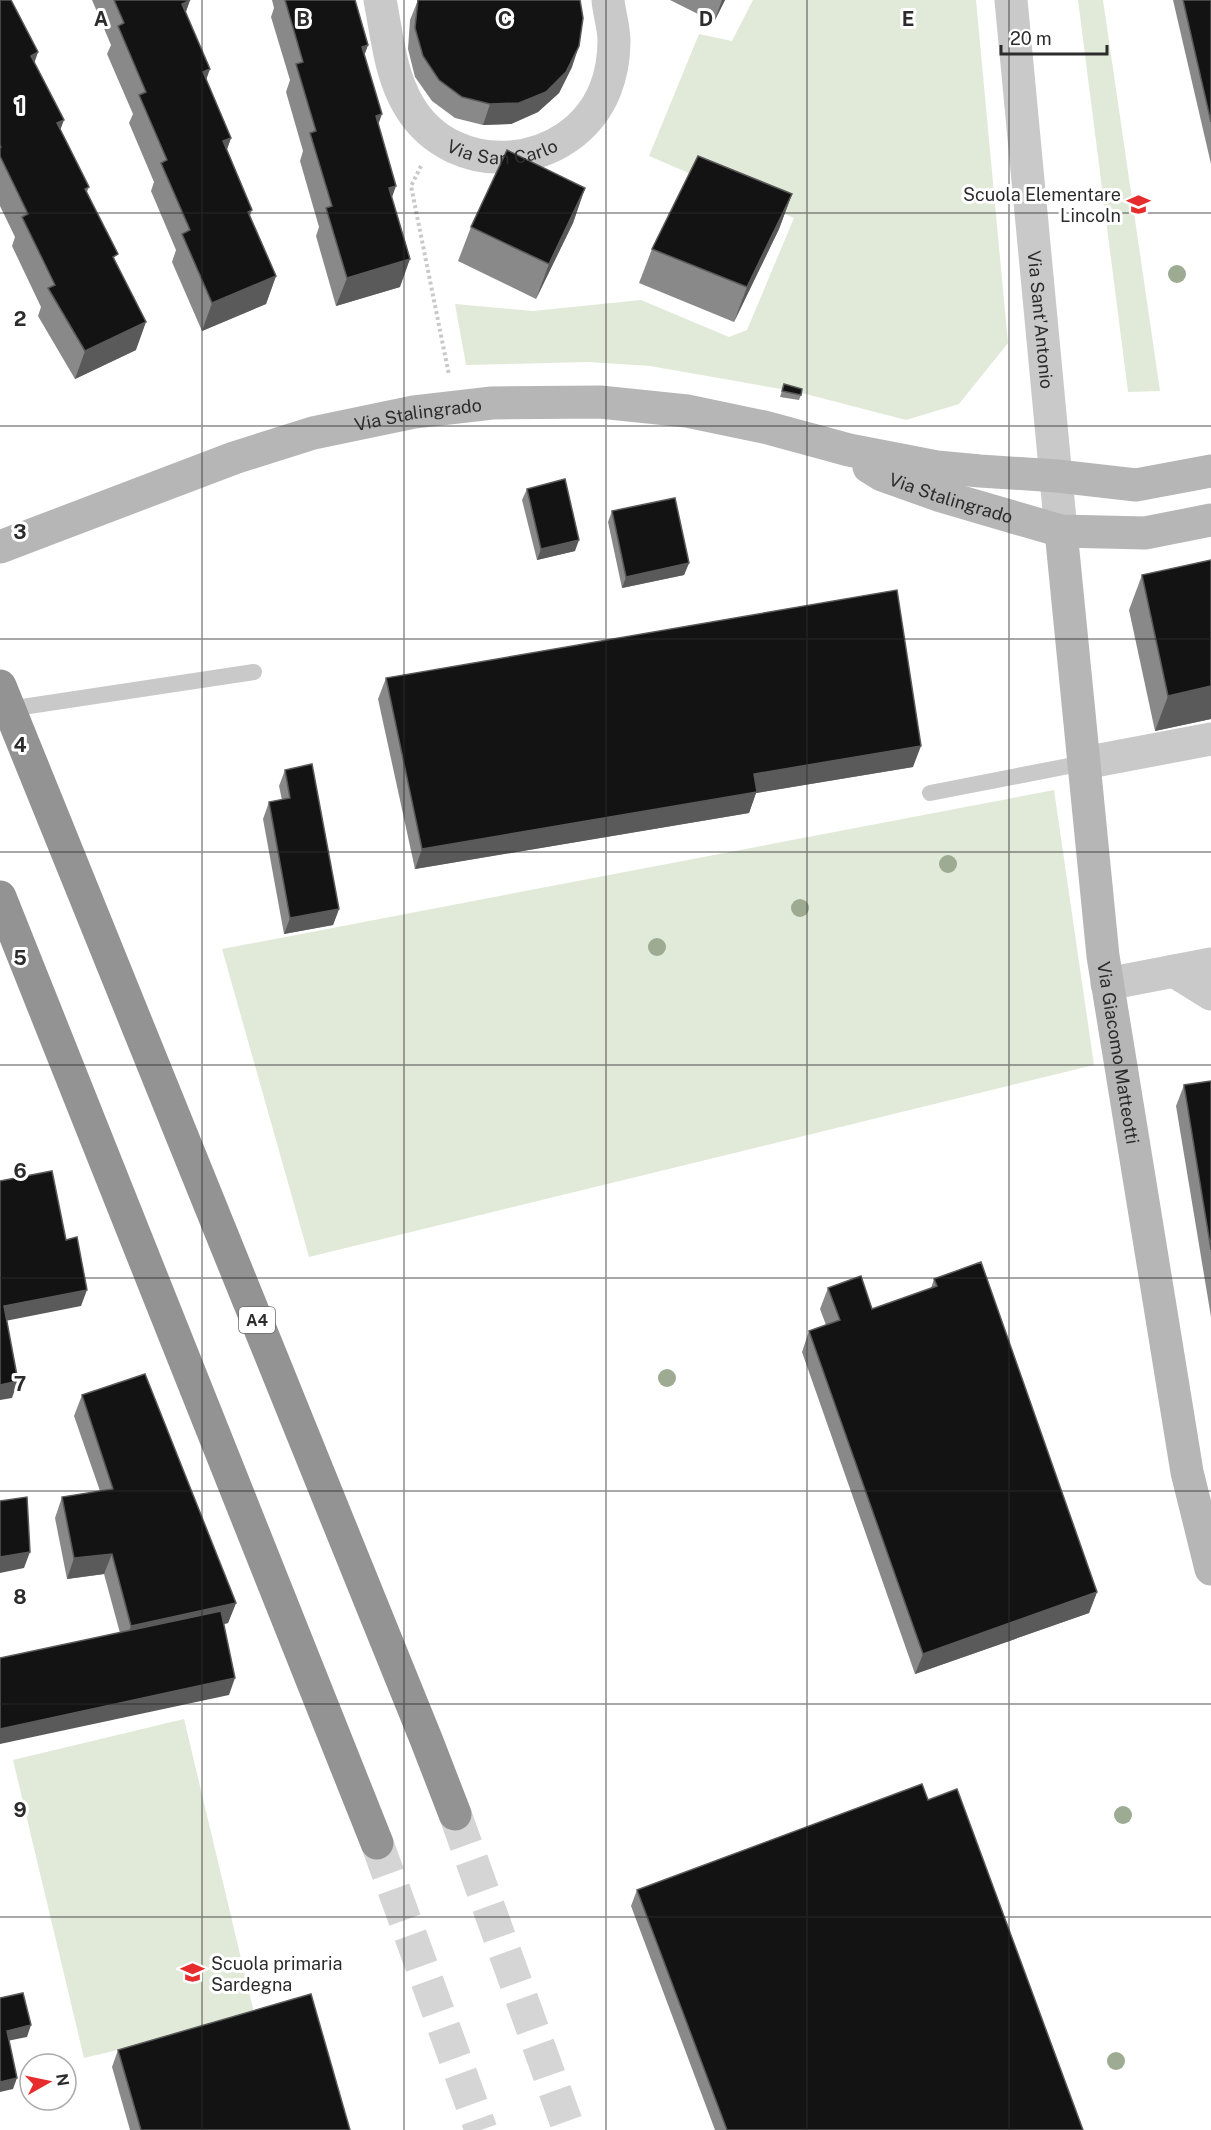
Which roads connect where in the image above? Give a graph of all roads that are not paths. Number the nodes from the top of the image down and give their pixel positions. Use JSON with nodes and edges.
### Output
{"nodes":[{"id":1,"x":380,"y":0,"type":"edge"},
{"id":2,"x":608,"y":0,"type":"edge"},
{"id":3,"x":1011,"y":0,"type":"edge"},
{"id":4,"x":849,"y":450,"type":"junction"},
{"id":5,"x":1211,"y":471,"type":"edge"},
{"id":6,"x":1057,"y":476,"type":"junction"},
{"id":7,"x":1211,"y":520,"type":"edge"},
{"id":8,"x":1061,"y":531,"type":"junction"},
{"id":9,"x":0,"y":547,"type":"edge"},
{"id":10,"x":254,"y":672,"type":"dead end"},
{"id":11,"x":5,"y":697,"type":"edge"},
{"id":12,"x":1211,"y":739,"type":"edge"},
{"id":13,"x":1084,"y":763,"type":"junction"},
{"id":14,"x":930,"y":793,"type":"dead end"},
{"id":15,"x":0,"y":897,"type":"edge"},
{"id":16,"x":1211,"y":964,"type":"edge"},
{"id":17,"x":1174,"y":971,"type":"junction"},
{"id":18,"x":1107,"y":984,"type":"junction"},
{"id":19,"x":1211,"y":994,"type":"edge"},
{"id":20,"x":1211,"y":1569,"type":"edge"},
{"id":21,"x":455,"y":1814,"type":"tunnel mouth"},
{"id":22,"x":376,"y":1843,"type":"tunnel mouth"}],
"edges":[{"from":1,"to":2,"type":"street","name":"Via San Carlo"},
{"from":3,"to":6,"type":"street","name":"Via Sant'Antonio"},
{"from":4,"to":6,"type":"main road","name":"Via Stalingrado"},
{"from":4,"to":8,"type":"main road","name":"Via Stalingrado"},
{"from":4,"to":9,"type":"main road","name":"Via Stalingrado"},
{"from":5,"to":6,"type":"main road","name":"Via Stalingrado"},
{"from":6,"to":8,"type":"street","name":"Via Sant'Antonio"},
{"from":7,"to":8,"type":"main road","name":"Via Stalingrado"},
{"from":8,"to":13,"type":"main road","name":"Via Giacomo Matteotti"},
{"from":10,"to":11,"type":"lane"},
{"from":11,"to":21,"type":"highway","number":"A4"},
{"from":12,"to":13,"type":"street"},
{"from":13,"to":14,"type":"lane"},
{"from":13,"to":18,"type":"main road","name":"Via Giacomo Matteotti"},
{"from":15,"to":22,"type":"highway"},
{"from":16,"to":17,"type":"street"},
{"from":17,"to":18,"type":"street"},
{"from":17,"to":19,"type":"street"},
{"from":18,"to":20,"type":"main road","name":"Via Giacomo Matteotti"}]}
